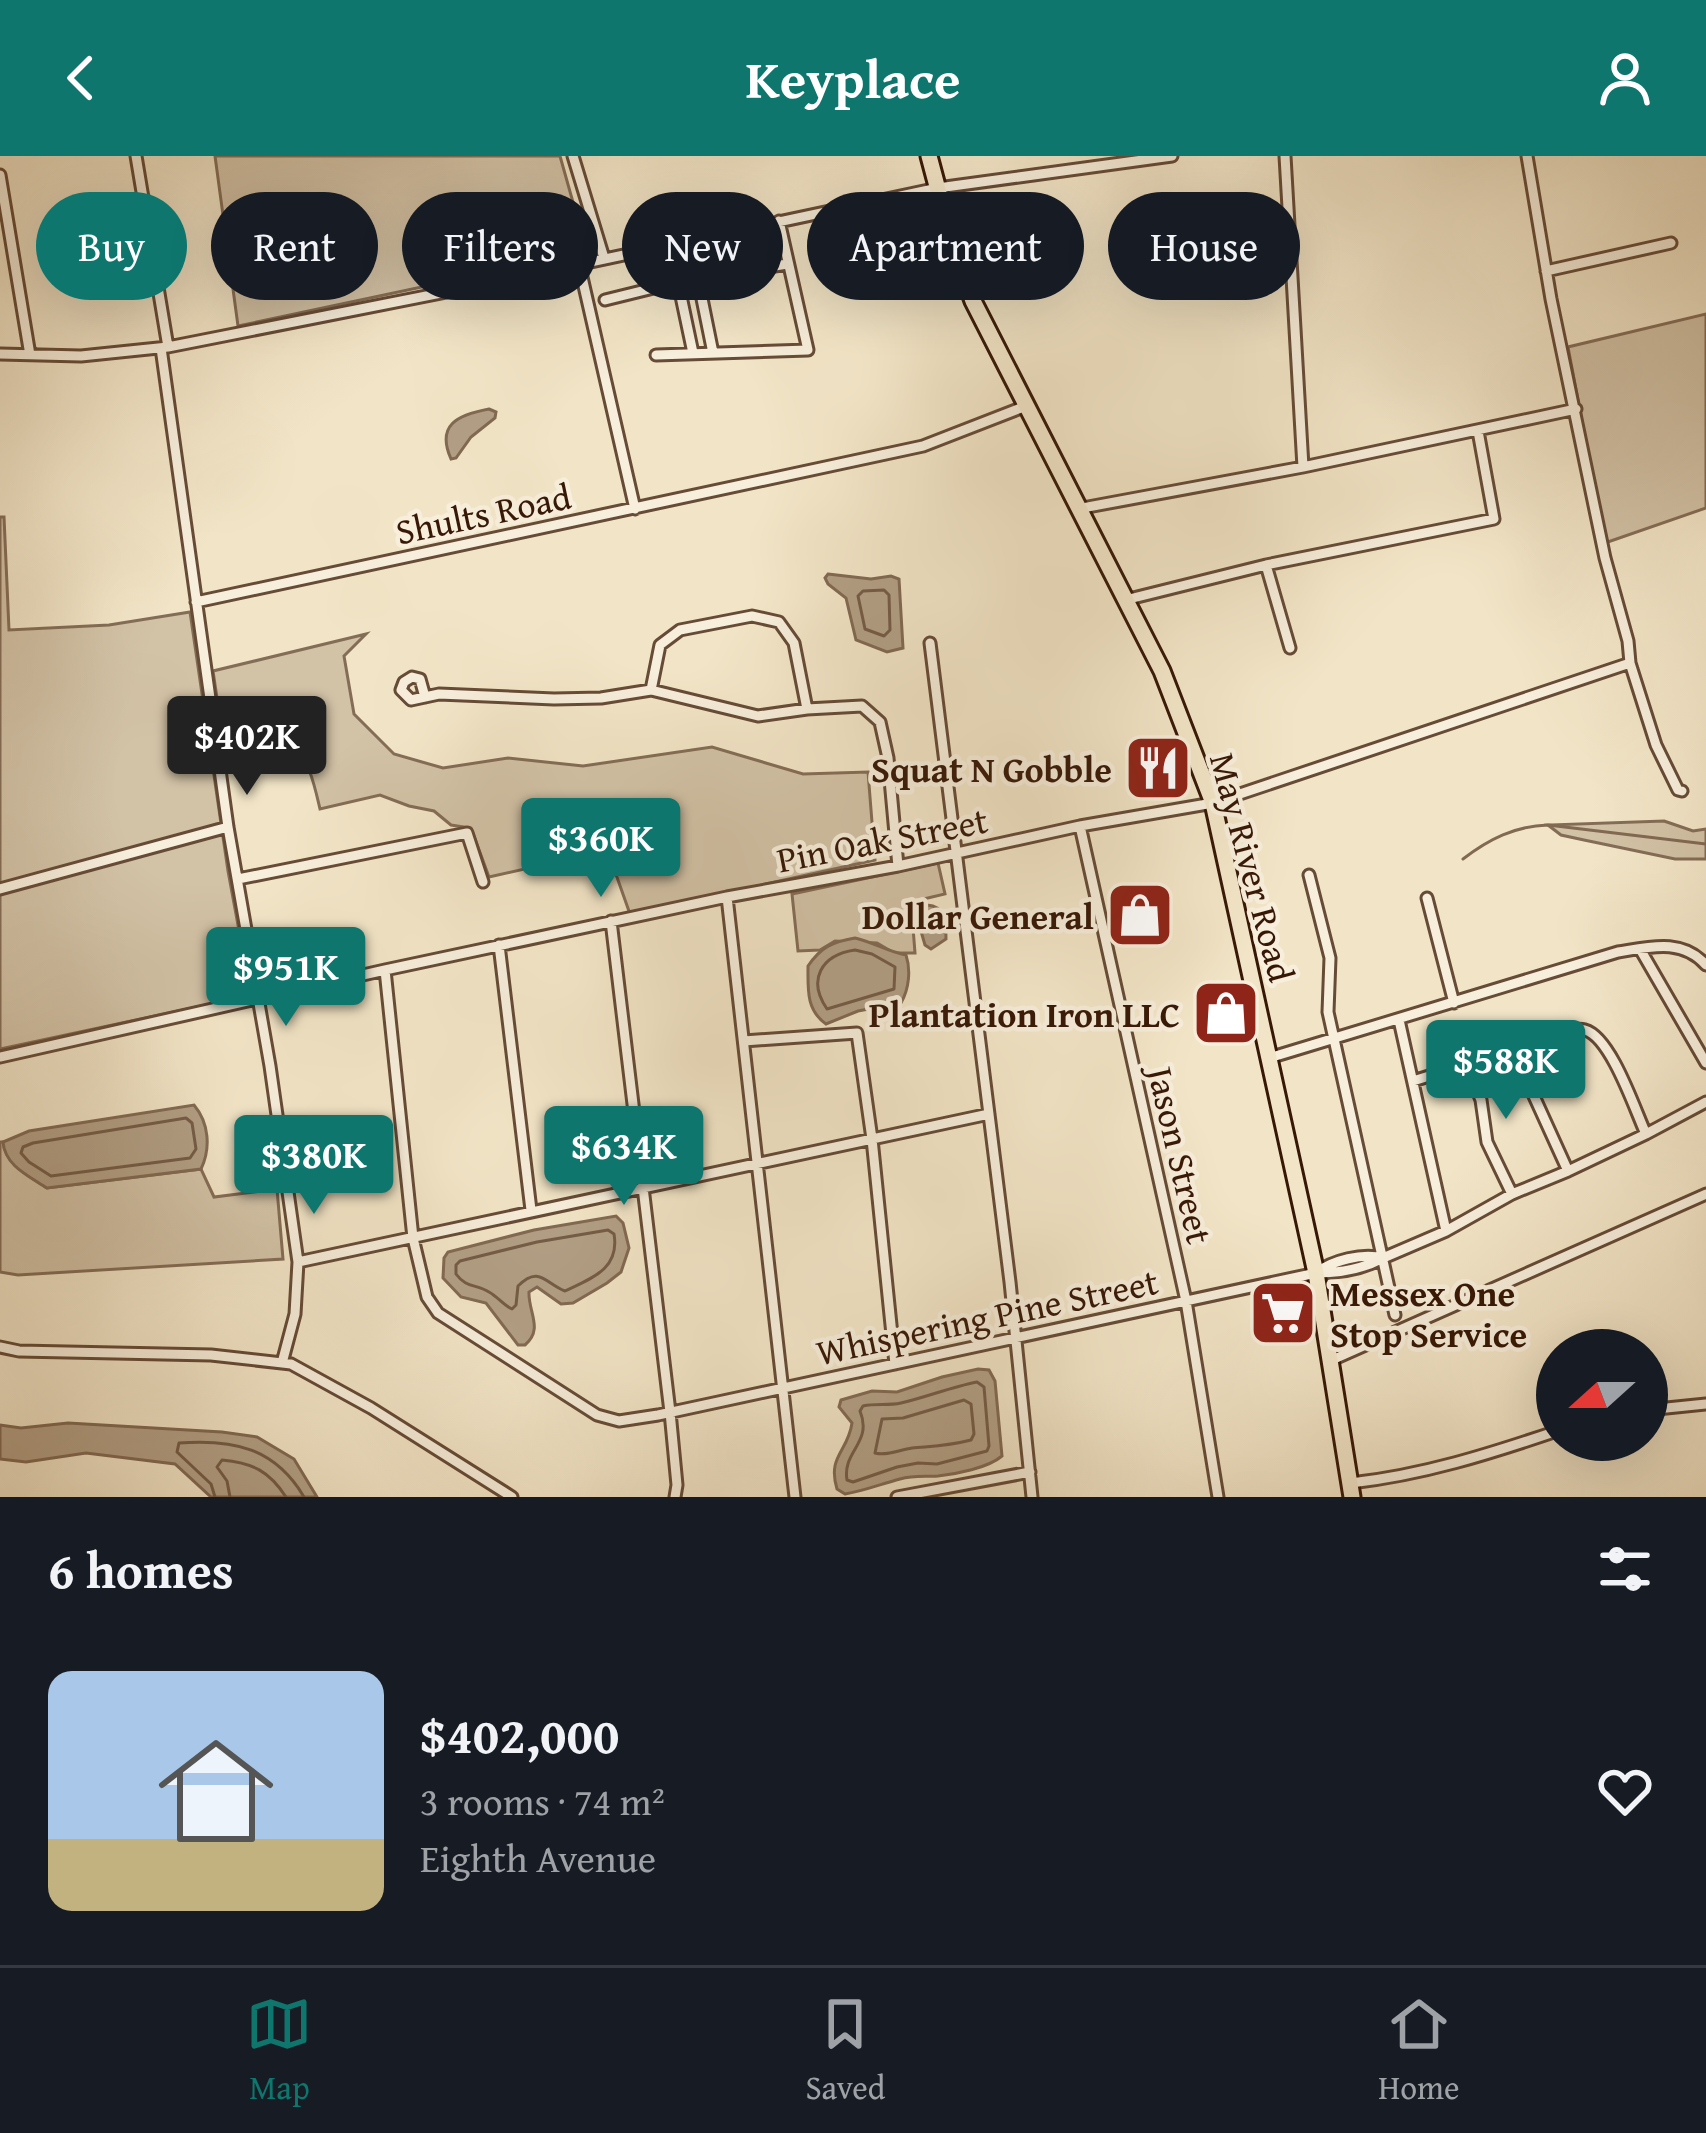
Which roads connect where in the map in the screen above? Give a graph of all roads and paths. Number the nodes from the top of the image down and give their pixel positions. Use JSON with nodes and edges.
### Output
{"nodes":[{"id":1,"x":136,"y":156,"type":"edge"},
{"id":2,"x":573,"y":156,"type":"edge"},
{"id":3,"x":928,"y":156,"type":"edge"},
{"id":4,"x":1172,"y":156,"type":"edge"},
{"id":5,"x":1285,"y":156,"type":"edge"},
{"id":6,"x":1527,"y":156,"type":"edge"},
{"id":7,"x":0,"y":175,"type":"edge"},
{"id":8,"x":938,"y":188,"type":"junction"},
{"id":9,"x":783,"y":220,"type":"edge"},
{"id":10,"x":783,"y":242,"type":"edge"},
{"id":11,"x":1671,"y":243,"type":"dead end"},
{"id":12,"x":622,"y":254,"type":"edge"},
{"id":13,"x":604,"y":258,"type":"junction"},
{"id":14,"x":598,"y":259,"type":"edge"},
{"id":15,"x":787,"y":263,"type":"junction"},
{"id":16,"x":783,"y":264,"type":"edge"},
{"id":17,"x":1546,"y":271,"type":"junction"},
{"id":18,"x":622,"y":296,"type":"edge"},
{"id":19,"x":402,"y":300,"type":"edge"},
{"id":20,"x":587,"y":300,"type":"edge"},
{"id":21,"x":605,"y":300,"type":"dead end"},
{"id":22,"x":689,"y":300,"type":"edge"},
{"id":23,"x":695,"y":300,"type":"edge"},
{"id":24,"x":165,"y":348,"type":"junction"},
{"id":25,"x":713,"y":352,"type":"junction"},
{"id":26,"x":693,"y":353,"type":"junction"},
{"id":27,"x":0,"y":354,"type":"edge"},
{"id":28,"x":30,"y":355,"type":"junction"},
{"id":29,"x":656,"y":355,"type":"dead end"},
{"id":30,"x":1027,"y":406,"type":"junction"},
{"id":31,"x":1576,"y":409,"type":"junction"},
{"id":32,"x":1478,"y":431,"type":"junction"},
{"id":33,"x":1303,"y":466,"type":"junction"},
{"id":34,"x":635,"y":509,"type":"junction"},
{"id":35,"x":1077,"y":509,"type":"junction"},
{"id":36,"x":1266,"y":565,"type":"junction"},
{"id":37,"x":1124,"y":601,"type":"junction"},
{"id":38,"x":196,"y":602,"type":"junction"},
{"id":39,"x":930,"y":643,"type":"dead end"},
{"id":40,"x":1290,"y":647,"type":"dead end"},
{"id":41,"x":1630,"y":663,"type":"junction"},
{"id":42,"x":651,"y":690,"type":"junction"},
{"id":43,"x":425,"y":697,"type":"dead end"},
{"id":44,"x":807,"y":709,"type":"junction"},
{"id":45,"x":1682,"y":791,"type":"dead end"},
{"id":46,"x":1213,"y":803,"type":"junction"},
{"id":47,"x":1081,"y":826,"type":"junction"},
{"id":48,"x":228,"y":827,"type":"junction"},
{"id":49,"x":956,"y":852,"type":"junction"},
{"id":50,"x":898,"y":866,"type":"junction"},
{"id":51,"x":1309,"y":875,"type":"dead end"},
{"id":52,"x":238,"y":879,"type":"junction"},
{"id":53,"x":483,"y":882,"type":"dead end"},
{"id":54,"x":1,"y":889,"type":"edge"},
{"id":55,"x":727,"y":897,"type":"junction"},
{"id":56,"x":1427,"y":898,"type":"dead end"},
{"id":57,"x":611,"y":921,"type":"junction"},
{"id":58,"x":500,"y":945,"type":"junction"},
{"id":59,"x":1640,"y":949,"type":"junction"},
{"id":60,"x":1706,"y":965,"type":"edge"},
{"id":61,"x":385,"y":970,"type":"junction"},
{"id":62,"x":258,"y":1000,"type":"junction"},
{"id":63,"x":1454,"y":1003,"type":"junction"},
{"id":64,"x":1400,"y":1020,"type":"junction"},
{"id":65,"x":1334,"y":1039,"type":"junction"},
{"id":66,"x":744,"y":1042,"type":"junction"},
{"id":67,"x":1513,"y":1049,"type":"junction"},
{"id":68,"x":0,"y":1057,"type":"edge"},
{"id":69,"x":1269,"y":1058,"type":"junction"},
{"id":70,"x":1706,"y":1063,"type":"edge"},
{"id":71,"x":1468,"y":1066,"type":"junction"},
{"id":72,"x":1413,"y":1081,"type":"junction"},
{"id":73,"x":1706,"y":1102,"type":"edge"},
{"id":74,"x":989,"y":1114,"type":"junction"},
{"id":75,"x":1646,"y":1134,"type":"junction"},
{"id":76,"x":872,"y":1138,"type":"junction"},
{"id":77,"x":759,"y":1162,"type":"junction"},
{"id":78,"x":1568,"y":1172,"type":"junction"},
{"id":79,"x":644,"y":1186,"type":"junction"},
{"id":80,"x":1706,"y":1193,"type":"edge"},
{"id":81,"x":1512,"y":1194,"type":"junction"},
{"id":82,"x":532,"y":1210,"type":"junction"},
{"id":83,"x":1446,"y":1231,"type":"junction"},
{"id":84,"x":413,"y":1238,"type":"junction"},
{"id":85,"x":1383,"y":1258,"type":"junction"},
{"id":86,"x":298,"y":1262,"type":"junction"},
{"id":87,"x":1316,"y":1273,"type":"junction"},
{"id":88,"x":1186,"y":1301,"type":"junction"},
{"id":89,"x":1395,"y":1315,"type":"dead end"},
{"id":90,"x":1016,"y":1339,"type":"junction"},
{"id":91,"x":0,"y":1347,"type":"edge"},
{"id":92,"x":1332,"y":1360,"type":"junction"},
{"id":93,"x":282,"y":1363,"type":"junction"},
{"id":94,"x":895,"y":1364,"type":"junction"},
{"id":95,"x":784,"y":1388,"type":"junction"},
{"id":96,"x":1706,"y":1404,"type":"edge"},
{"id":97,"x":1668,"y":1409,"type":"edge"},
{"id":98,"x":670,"y":1412,"type":"junction"},
{"id":99,"x":1536,"y":1438,"type":"edge"},
{"id":100,"x":1030,"y":1472,"type":"junction"},
{"id":101,"x":1352,"y":1490,"type":"edge"},
{"id":102,"x":912,"y":1496,"type":"edge"},
{"id":103,"x":512,"y":1497,"type":"edge"},
{"id":104,"x":675,"y":1497,"type":"edge"},
{"id":105,"x":795,"y":1497,"type":"edge"},
{"id":106,"x":897,"y":1497,"type":"edge"},
{"id":107,"x":1033,"y":1497,"type":"edge"},
{"id":108,"x":1218,"y":1497,"type":"edge"}],
"edges":[{"from":1,"to":24,"type":"street"},
{"from":2,"to":13,"type":"street"},
{"from":3,"to":8,"type":"main road","name":"May River Road"},
{"from":4,"to":8,"type":"street"},
{"from":5,"to":33,"type":"street"},
{"from":6,"to":17,"type":"street"},
{"from":7,"to":28,"type":"street"},
{"from":8,"to":9,"type":"street"},
{"from":8,"to":30,"type":"main road","name":"May River Road"},
{"from":10,"to":15,"type":"street"},
{"from":11,"to":17,"type":"street"},
{"from":12,"to":13,"type":"street"},
{"from":13,"to":14,"type":"street"},
{"from":15,"to":16,"type":"street"},
{"from":15,"to":25,"type":"street"},
{"from":17,"to":31,"type":"street"},
{"from":18,"to":21,"type":"street"},
{"from":19,"to":24,"type":"street"},
{"from":20,"to":34,"type":"street"},
{"from":22,"to":26,"type":"street"},
{"from":23,"to":25,"type":"street"},
{"from":24,"to":28,"type":"street"},
{"from":24,"to":38,"type":"street"},
{"from":25,"to":26,"type":"street"},
{"from":26,"to":29,"type":"street"},
{"from":27,"to":28,"type":"street"},
{"from":30,"to":34,"type":"street","name":"Shults Road"},
{"from":30,"to":35,"type":"main road","name":"May River Road"},
{"from":31,"to":32,"type":"street"},
{"from":31,"to":41,"type":"street"},
{"from":32,"to":33,"type":"street"},
{"from":32,"to":36,"type":"street"},
{"from":33,"to":35,"type":"street"},
{"from":34,"to":38,"type":"street","name":"Shults Road"},
{"from":35,"to":37,"type":"main road","name":"May River Road"},
{"from":36,"to":37,"type":"street"},
{"from":36,"to":40,"type":"street"},
{"from":37,"to":46,"type":"main road","name":"May River Road"},
{"from":38,"to":48,"type":"street"},
{"from":39,"to":49,"type":"street"},
{"from":41,"to":45,"type":"street"},
{"from":41,"to":46,"type":"street","name":"Pin Oak Street"},
{"from":42,"to":43,"type":"street"},
{"from":42,"to":44,"type":"street"},
{"from":42,"to":44,"type":"street"},
{"from":44,"to":50,"type":"street"},
{"from":46,"to":47,"type":"street","name":"Pin Oak Street"},
{"from":46,"to":69,"type":"main road","name":"May River Road"},
{"from":47,"to":49,"type":"street","name":"Pin Oak Street"},
{"from":47,"to":88,"type":"street","name":"Jason Street"},
{"from":48,"to":52,"type":"street"},
{"from":48,"to":54,"type":"street"},
{"from":49,"to":50,"type":"street","name":"Pin Oak Street"},
{"from":49,"to":74,"type":"street"},
{"from":50,"to":55,"type":"street","name":"Pin Oak Street"},
{"from":51,"to":65,"type":"street"},
{"from":52,"to":53,"type":"street"},
{"from":52,"to":62,"type":"street"},
{"from":55,"to":57,"type":"street","name":"Pin Oak Street"},
{"from":55,"to":66,"type":"street"},
{"from":56,"to":63,"type":"street"},
{"from":57,"to":58,"type":"street","name":"Pin Oak Street"},
{"from":57,"to":79,"type":"street"},
{"from":58,"to":61,"type":"street","name":"Pin Oak Street"},
{"from":58,"to":82,"type":"street"},
{"from":59,"to":60,"type":"street"},
{"from":59,"to":63,"type":"street"},
{"from":59,"to":70,"type":"street"},
{"from":61,"to":62,"type":"street","name":"Pin Oak Street"},
{"from":61,"to":84,"type":"street","name":"Whispering Pine Street"},
{"from":62,"to":68,"type":"street","name":"Pin Oak Street"},
{"from":62,"to":86,"type":"street"},
{"from":63,"to":64,"type":"street"},
{"from":64,"to":65,"type":"street"},
{"from":64,"to":72,"type":"street"},
{"from":65,"to":69,"type":"street"},
{"from":65,"to":85,"type":"street"},
{"from":66,"to":76,"type":"street"},
{"from":66,"to":77,"type":"street"},
{"from":67,"to":71,"type":"street"},
{"from":67,"to":75,"type":"street"},
{"from":67,"to":78,"type":"street"},
{"from":69,"to":87,"type":"main road","name":"May River Road"},
{"from":71,"to":72,"type":"street"},
{"from":71,"to":81,"type":"street"},
{"from":72,"to":83,"type":"street"},
{"from":73,"to":75,"type":"street","name":"Whispering Pine Street"},
{"from":74,"to":76,"type":"street"},
{"from":74,"to":90,"type":"street"},
{"from":75,"to":78,"type":"street","name":"Whispering Pine Street"},
{"from":76,"to":77,"type":"street"},
{"from":76,"to":94,"type":"street"},
{"from":77,"to":79,"type":"street"},
{"from":77,"to":95,"type":"street"},
{"from":78,"to":81,"type":"street","name":"Whispering Pine Street"},
{"from":79,"to":82,"type":"street"},
{"from":79,"to":98,"type":"street"},
{"from":80,"to":92,"type":"street"},
{"from":81,"to":83,"type":"street","name":"Whispering Pine Street"},
{"from":82,"to":84,"type":"street"},
{"from":83,"to":85,"type":"street","name":"Whispering Pine Street"},
{"from":84,"to":86,"type":"street"},
{"from":84,"to":98,"type":"street","name":"Whispering Pine Street"},
{"from":85,"to":87,"type":"street","name":"Whispering Pine Street"},
{"from":85,"to":89,"type":"street"},
{"from":86,"to":93,"type":"street"},
{"from":87,"to":88,"type":"street","name":"Whispering Pine Street"},
{"from":87,"to":92,"type":"main road","name":"May River Road"},
{"from":88,"to":90,"type":"street","name":"Whispering Pine Street"},
{"from":88,"to":108,"type":"street","name":"Jason Street"},
{"from":90,"to":94,"type":"street","name":"Whispering Pine Street"},
{"from":90,"to":100,"type":"street"},
{"from":91,"to":93,"type":"street"},
{"from":92,"to":101,"type":"main road","name":"May River Road"},
{"from":93,"to":103,"type":"street"},
{"from":94,"to":95,"type":"street","name":"Whispering Pine Street"},
{"from":95,"to":98,"type":"street","name":"Whispering Pine Street"},
{"from":95,"to":105,"type":"street"},
{"from":96,"to":97,"type":"street"},
{"from":98,"to":104,"type":"street"},
{"from":99,"to":101,"type":"street"},
{"from":100,"to":102,"type":"street"},
{"from":100,"to":107,"type":"street"},
{"from":102,"to":106,"type":"street"}]}
